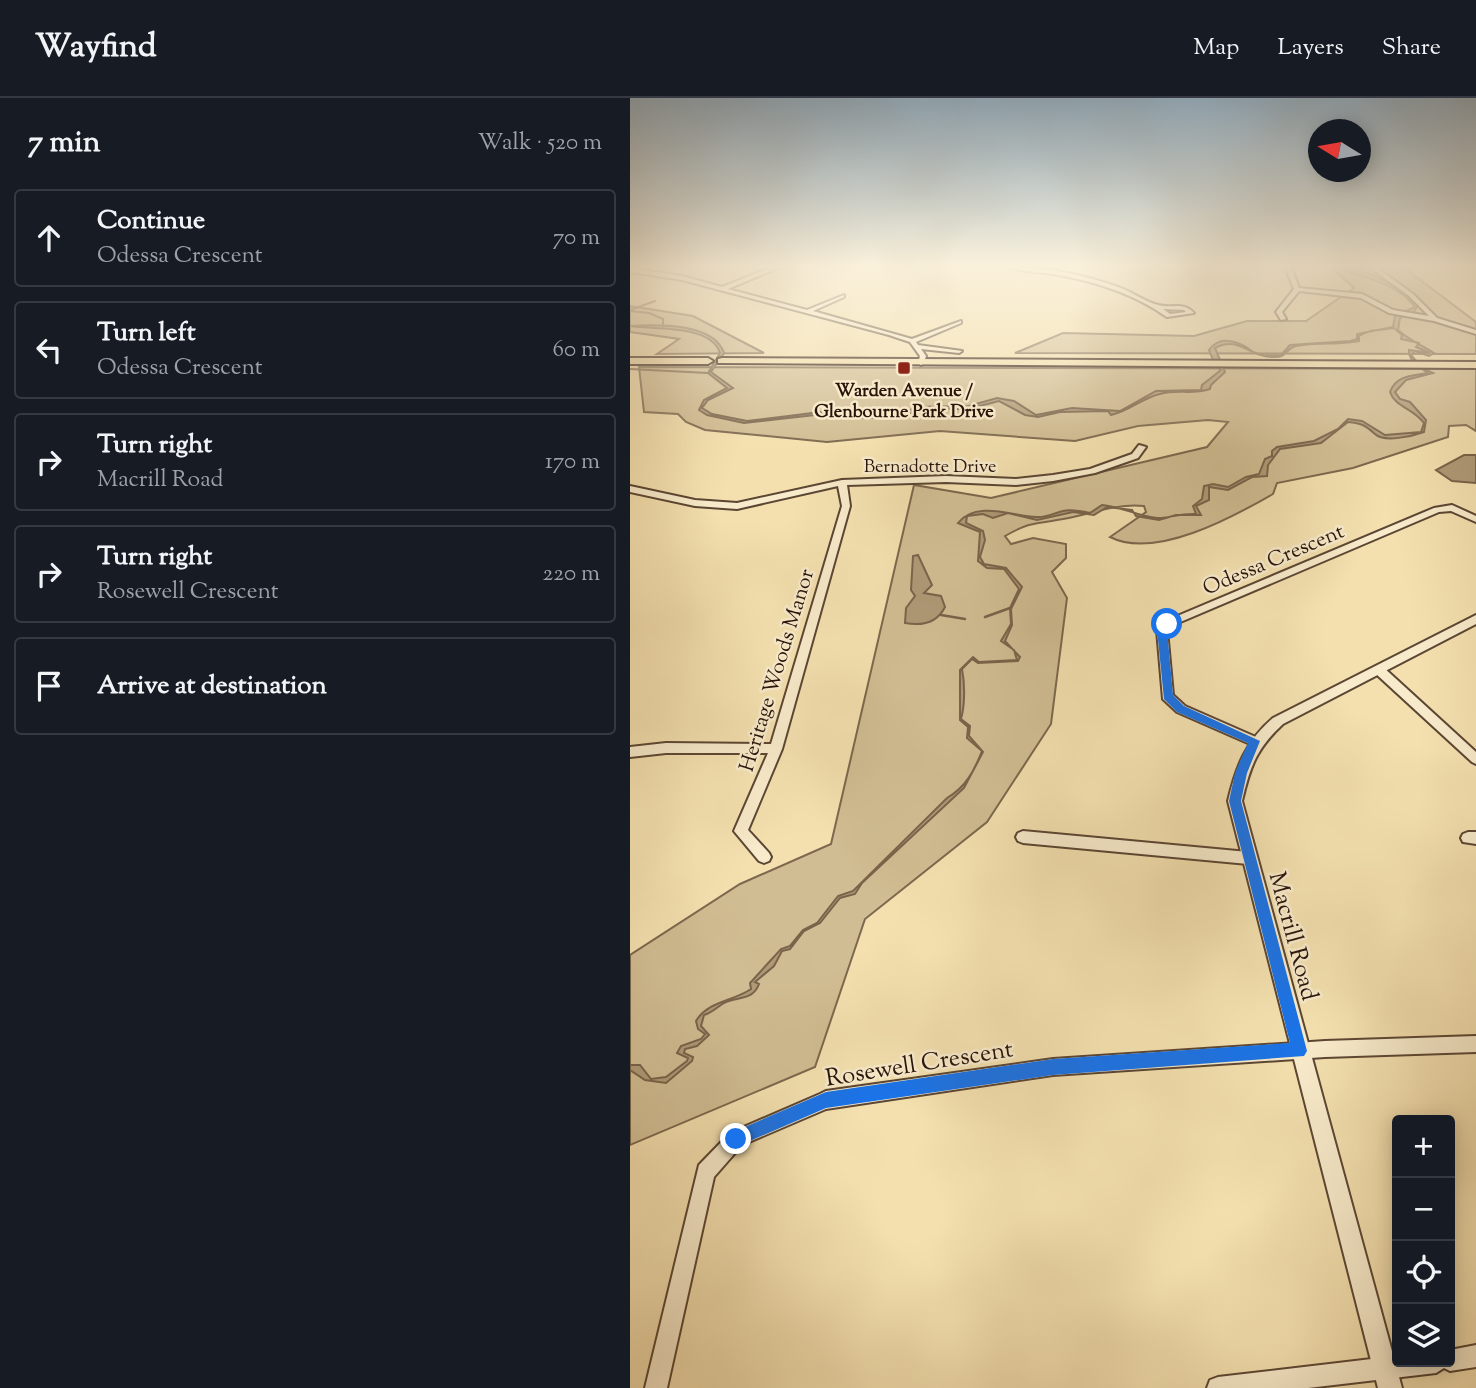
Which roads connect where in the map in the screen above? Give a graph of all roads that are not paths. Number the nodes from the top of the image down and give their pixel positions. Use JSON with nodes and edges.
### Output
{"nodes":[{"id":1,"x":858,"y":327,"type":"edge"},
{"id":2,"x":949,"y":327,"type":"edge"},
{"id":3,"x":915,"y":344,"type":"junction"},
{"id":4,"x":959,"y":351,"type":"dead end"},
{"id":5,"x":630,"y":361,"type":"edge"},
{"id":6,"x":722,"y":361,"type":"dead end"},
{"id":7,"x":708,"y":362,"type":"dead end"},
{"id":8,"x":921,"y":363,"type":"junction"},
{"id":9,"x":1476,"y":365,"type":"edge"},
{"id":10,"x":1142,"y":447,"type":"dead end"},
{"id":11,"x":842,"y":483,"type":"junction"},
{"id":12,"x":630,"y":489,"type":"edge"},
{"id":13,"x":1476,"y":519,"type":"edge"},
{"id":14,"x":1476,"y":619,"type":"edge"},
{"id":15,"x":1379,"y":670,"type":"junction"},
{"id":16,"x":1254,"y":741,"type":"junction"},
{"id":17,"x":776,"y":749,"type":"junction"},
{"id":18,"x":630,"y":752,"type":"edge"},
{"id":19,"x":1476,"y":759,"type":"edge"},
{"id":20,"x":1023,"y":838,"type":"dead end"},
{"id":21,"x":764,"y":857,"type":"dead end"},
{"id":22,"x":1248,"y":858,"type":"junction"},
{"id":23,"x":1476,"y":1044,"type":"edge"},
{"id":24,"x":1299,"y":1051,"type":"junction"},
{"id":25,"x":1476,"y":1356,"type":"edge"},
{"id":26,"x":1455,"y":1359,"type":"edge"},
{"id":27,"x":1422,"y":1367,"type":"edge"},
{"id":28,"x":1387,"y":1379,"type":"edge"},
{"id":29,"x":656,"y":1388,"type":"edge"},
{"id":30,"x":1218,"y":1388,"type":"edge"}],
"edges":[{"from":1,"to":3,"type":"street"},
{"from":2,"to":3,"type":"street"},
{"from":3,"to":4,"type":"street"},
{"from":3,"to":8,"type":"street"},
{"from":5,"to":7,"type":"main road"},
{"from":6,"to":8,"type":"main road"},
{"from":8,"to":9,"type":"main road"},
{"from":10,"to":11,"type":"street","name":"Bernadotte Drive"},
{"from":11,"to":12,"type":"street","name":"Bernadotte Drive"},
{"from":11,"to":17,"type":"street","name":"Heritage Woods Manor"},
{"from":13,"to":16,"type":"street","name":"Odessa Crescent"},
{"from":14,"to":15,"type":"street","name":"Macrill Road"},
{"from":15,"to":16,"type":"street","name":"Macrill Road"},
{"from":15,"to":19,"type":"street"},
{"from":16,"to":22,"type":"street","name":"Macrill Road"},
{"from":17,"to":18,"type":"street"},
{"from":17,"to":21,"type":"street","name":"Heritage Woods Manor"},
{"from":20,"to":22,"type":"street"},
{"from":22,"to":24,"type":"street","name":"Macrill Road"},
{"from":23,"to":24,"type":"street","name":"Rosewell Crescent"},
{"from":24,"to":28,"type":"street","name":"Macrill Road"},
{"from":24,"to":29,"type":"street","name":"Rosewell Crescent"},
{"from":25,"to":26,"type":"street"},
{"from":27,"to":28,"type":"street"},
{"from":28,"to":30,"type":"street"}]}
